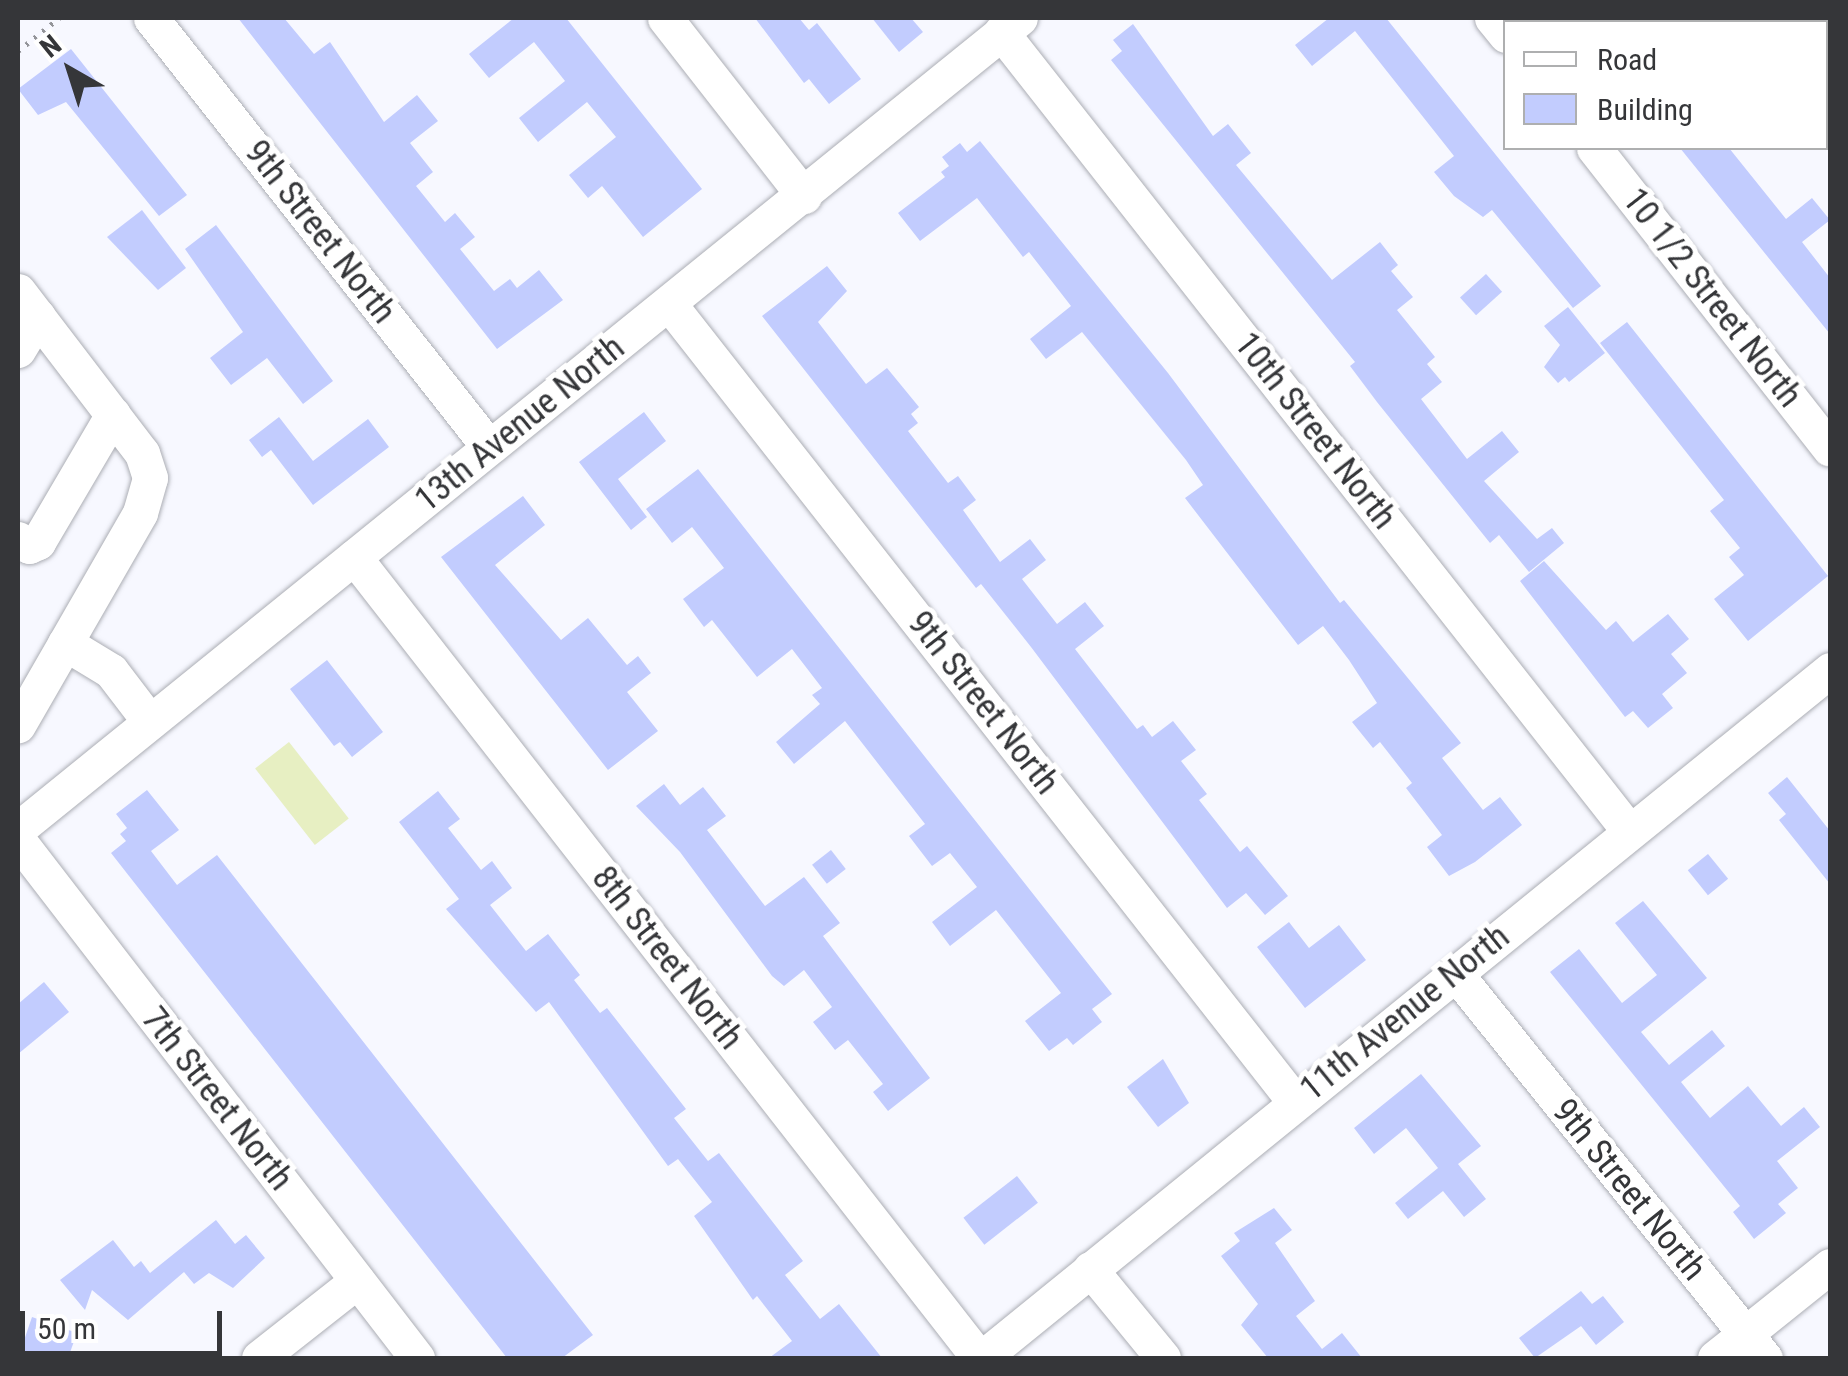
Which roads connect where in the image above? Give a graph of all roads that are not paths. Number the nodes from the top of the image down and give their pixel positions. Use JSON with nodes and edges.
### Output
{"nodes":[{"id":1,"x":151,"y":18,"type":"edge"},
{"id":2,"x":665,"y":18,"type":"edge"},
{"id":3,"x":1011,"y":25,"type":"edge"},
{"id":4,"x":1596,"y":150,"type":"edge"},
{"id":5,"x":804,"y":196,"type":"junction"},
{"id":6,"x":28,"y":304,"type":"edge"},
{"id":7,"x":670,"y":305,"type":"junction"},
{"id":8,"x":18,"y":350,"type":"edge"},
{"id":9,"x":113,"y":414,"type":"junction"},
{"id":10,"x":489,"y":447,"type":"junction"},
{"id":11,"x":1830,"y":449,"type":"edge"},
{"id":12,"x":18,"y":539,"type":"edge"},
{"id":13,"x":354,"y":557,"type":"junction"},
{"id":14,"x":65,"y":644,"type":"junction"},
{"id":15,"x":1826,"y":683,"type":"edge"},
{"id":16,"x":150,"y":722,"type":"junction"},
{"id":17,"x":18,"y":725,"type":"edge"},
{"id":18,"x":18,"y":829,"type":"edge"},
{"id":19,"x":1629,"y":830,"type":"junction"},
{"id":20,"x":18,"y":840,"type":"edge"},
{"id":21,"x":1456,"y":974,"type":"junction"},
{"id":22,"x":1295,"y":1102,"type":"junction"},
{"id":23,"x":1830,"y":1266,"type":"edge"},
{"id":24,"x":1090,"y":1270,"type":"junction"},
{"id":25,"x":357,"y":1281,"type":"junction"},
{"id":26,"x":1755,"y":1346,"type":"edge"},
{"id":27,"x":258,"y":1358,"type":"edge"},
{"id":28,"x":417,"y":1358,"type":"edge"},
{"id":29,"x":980,"y":1358,"type":"edge"},
{"id":30,"x":1162,"y":1358,"type":"edge"},
{"id":31,"x":1714,"y":1358,"type":"edge"}],
"edges":[{"from":1,"to":10,"type":"street","name":"9th Street North"},
{"from":2,"to":5,"type":"street"},
{"from":3,"to":5,"type":"street","name":"13th Avenue North"},
{"from":3,"to":19,"type":"street","name":"10th Street North"},
{"from":4,"to":11,"type":"street","name":"10 1/2 Street North"},
{"from":5,"to":7,"type":"street","name":"13th Avenue North"},
{"from":6,"to":8,"type":"street"},
{"from":6,"to":9,"type":"street"},
{"from":7,"to":10,"type":"street","name":"13th Avenue North"},
{"from":7,"to":22,"type":"street","name":"9th Street North"},
{"from":9,"to":12,"type":"street"},
{"from":9,"to":14,"type":"street"},
{"from":10,"to":13,"type":"street","name":"13th Avenue North"},
{"from":13,"to":16,"type":"street","name":"13th Avenue North"},
{"from":13,"to":29,"type":"street","name":"8th Street North"},
{"from":14,"to":16,"type":"street"},
{"from":14,"to":17,"type":"street"},
{"from":15,"to":19,"type":"street","name":"11th Avenue North"},
{"from":16,"to":18,"type":"street","name":"13th Avenue North"},
{"from":19,"to":21,"type":"street","name":"11th Avenue North"},
{"from":20,"to":25,"type":"street","name":"7th Street North"},
{"from":21,"to":22,"type":"street","name":"11th Avenue North"},
{"from":21,"to":26,"type":"street","name":"9th Street North"},
{"from":22,"to":24,"type":"street","name":"11th Avenue North"},
{"from":23,"to":26,"type":"street"},
{"from":24,"to":29,"type":"street","name":"11th Avenue North"},
{"from":24,"to":30,"type":"street"},
{"from":25,"to":27,"type":"street"},
{"from":25,"to":28,"type":"street","name":"7th Street North"},
{"from":26,"to":31,"type":"street"}]}
